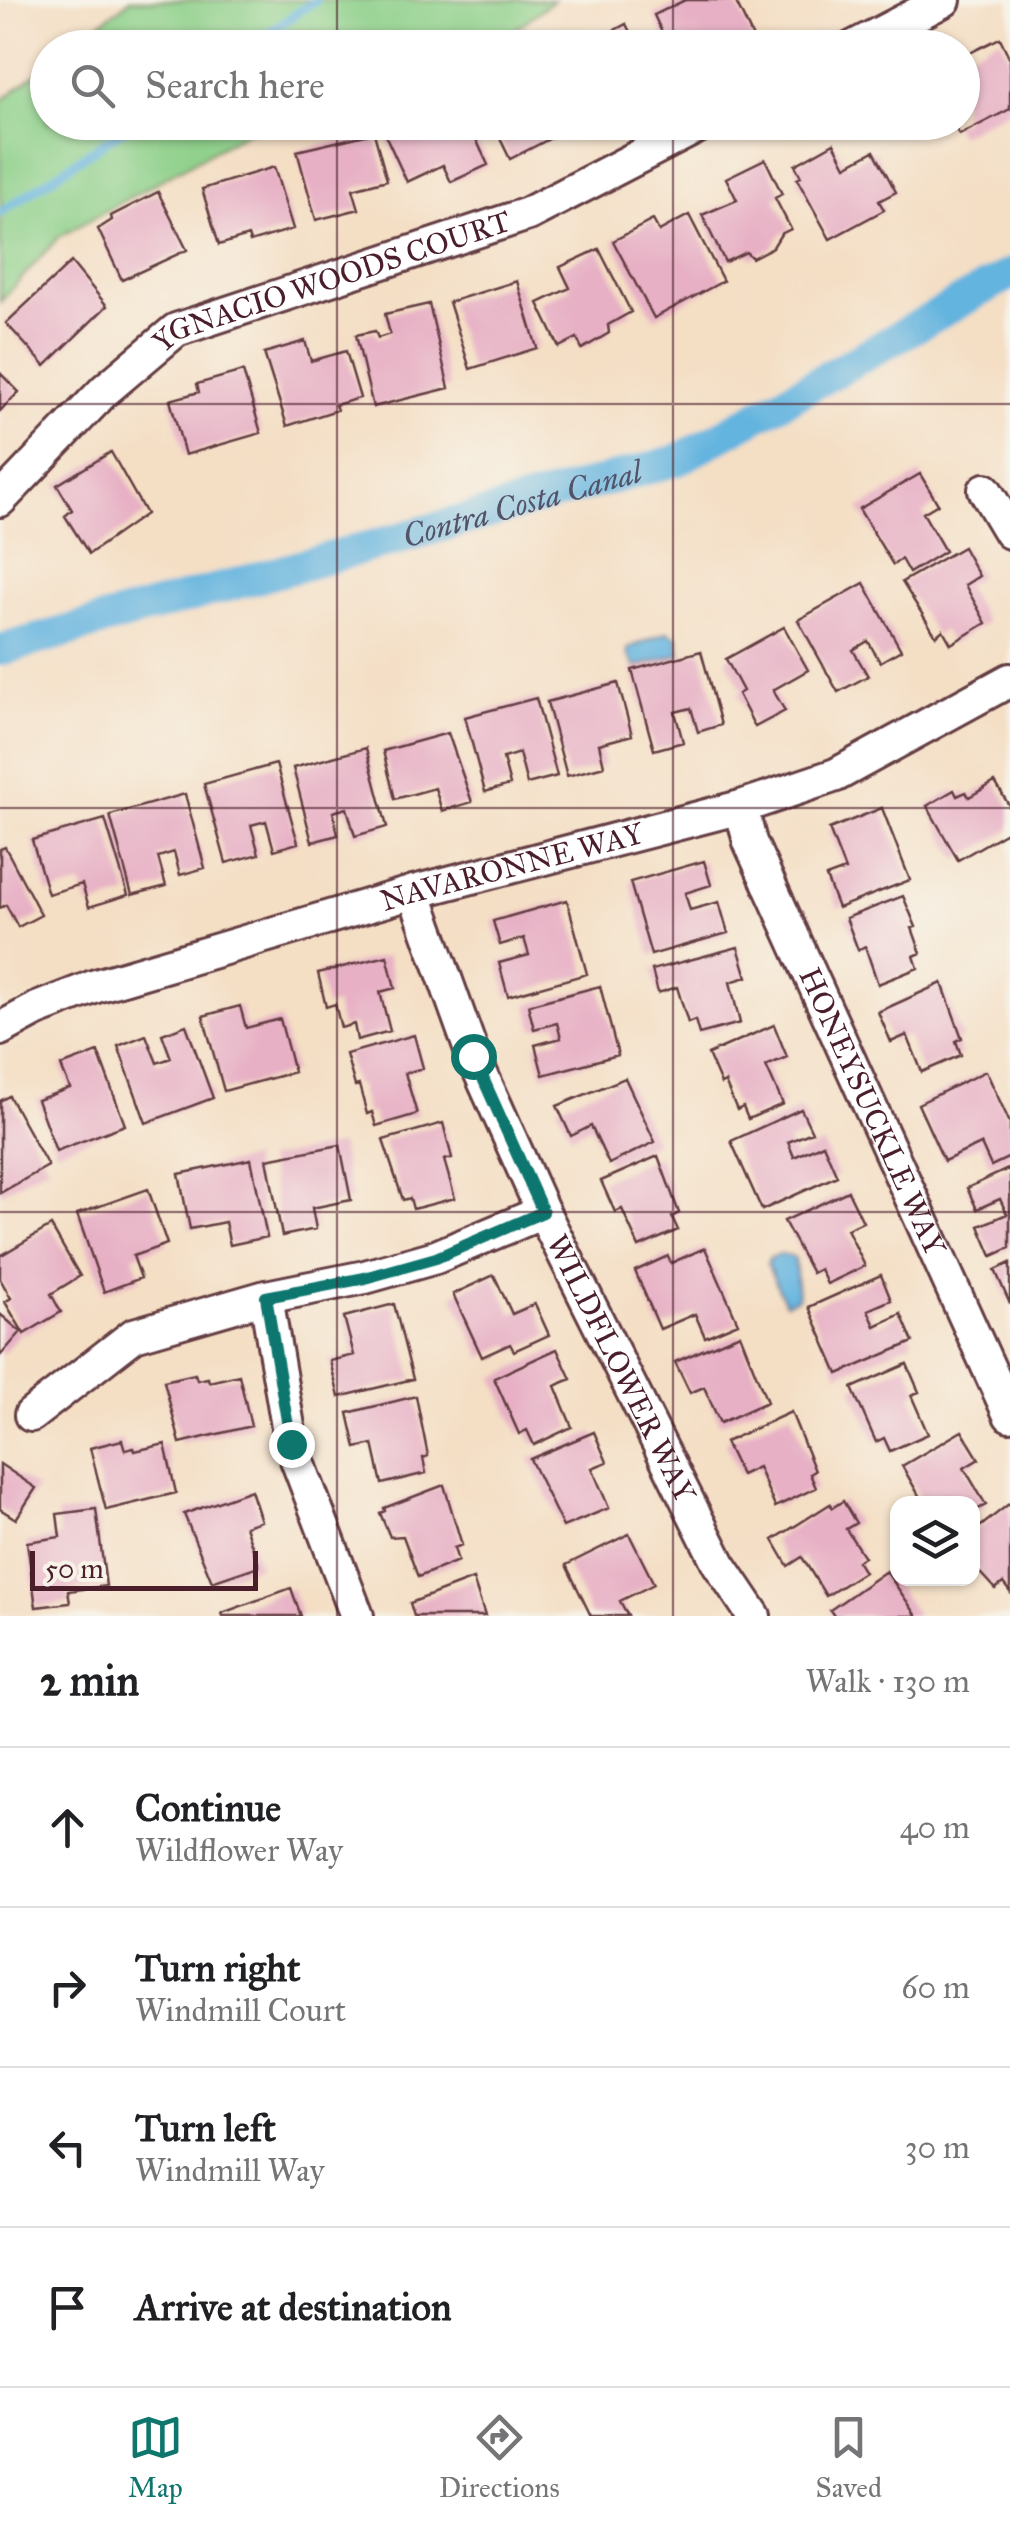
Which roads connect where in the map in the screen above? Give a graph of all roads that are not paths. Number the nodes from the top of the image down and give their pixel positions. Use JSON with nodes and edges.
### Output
{"nodes":[{"id":1,"x":944,"y":0,"type":"edge"},
{"id":2,"x":886,"y":30,"type":"edge"},
{"id":3,"x":671,"y":140,"type":"edge"},
{"id":4,"x":985,"y":490,"type":"dead end"},
{"id":5,"x":0,"y":500,"type":"edge"},
{"id":6,"x":1010,"y":532,"type":"edge"},
{"id":7,"x":1010,"y":680,"type":"edge"},
{"id":8,"x":741,"y":807,"type":"junction"},
{"id":9,"x":414,"y":892,"type":"junction"},
{"id":10,"x":0,"y":1028,"type":"edge"},
{"id":11,"x":543,"y":1212,"type":"junction"},
{"id":12,"x":266,"y":1297,"type":"junction"},
{"id":13,"x":32,"y":1415,"type":"dead end"},
{"id":14,"x":1010,"y":1416,"type":"edge"},
{"id":15,"x":357,"y":1616,"type":"edge"},
{"id":16,"x":754,"y":1616,"type":"edge"}],
"edges":[{"from":1,"to":2,"type":"street"},
{"from":3,"to":5,"type":"street","name":"YGNACIO WOODS COURT"},
{"from":4,"to":6,"type":"street"},
{"from":7,"to":8,"type":"street","name":"NAVARONNE WAY"},
{"from":8,"to":9,"type":"street","name":"NAVARONNE WAY"},
{"from":8,"to":14,"type":"street","name":"HONEYSUCKLE WAY"},
{"from":9,"to":10,"type":"street","name":"NAVARONNE WAY"},
{"from":9,"to":11,"type":"street","name":"WILDFLOWER WAY"},
{"from":11,"to":12,"type":"street"},
{"from":11,"to":16,"type":"street","name":"WILDFLOWER WAY"},
{"from":12,"to":13,"type":"street"},
{"from":12,"to":15,"type":"street"}]}
